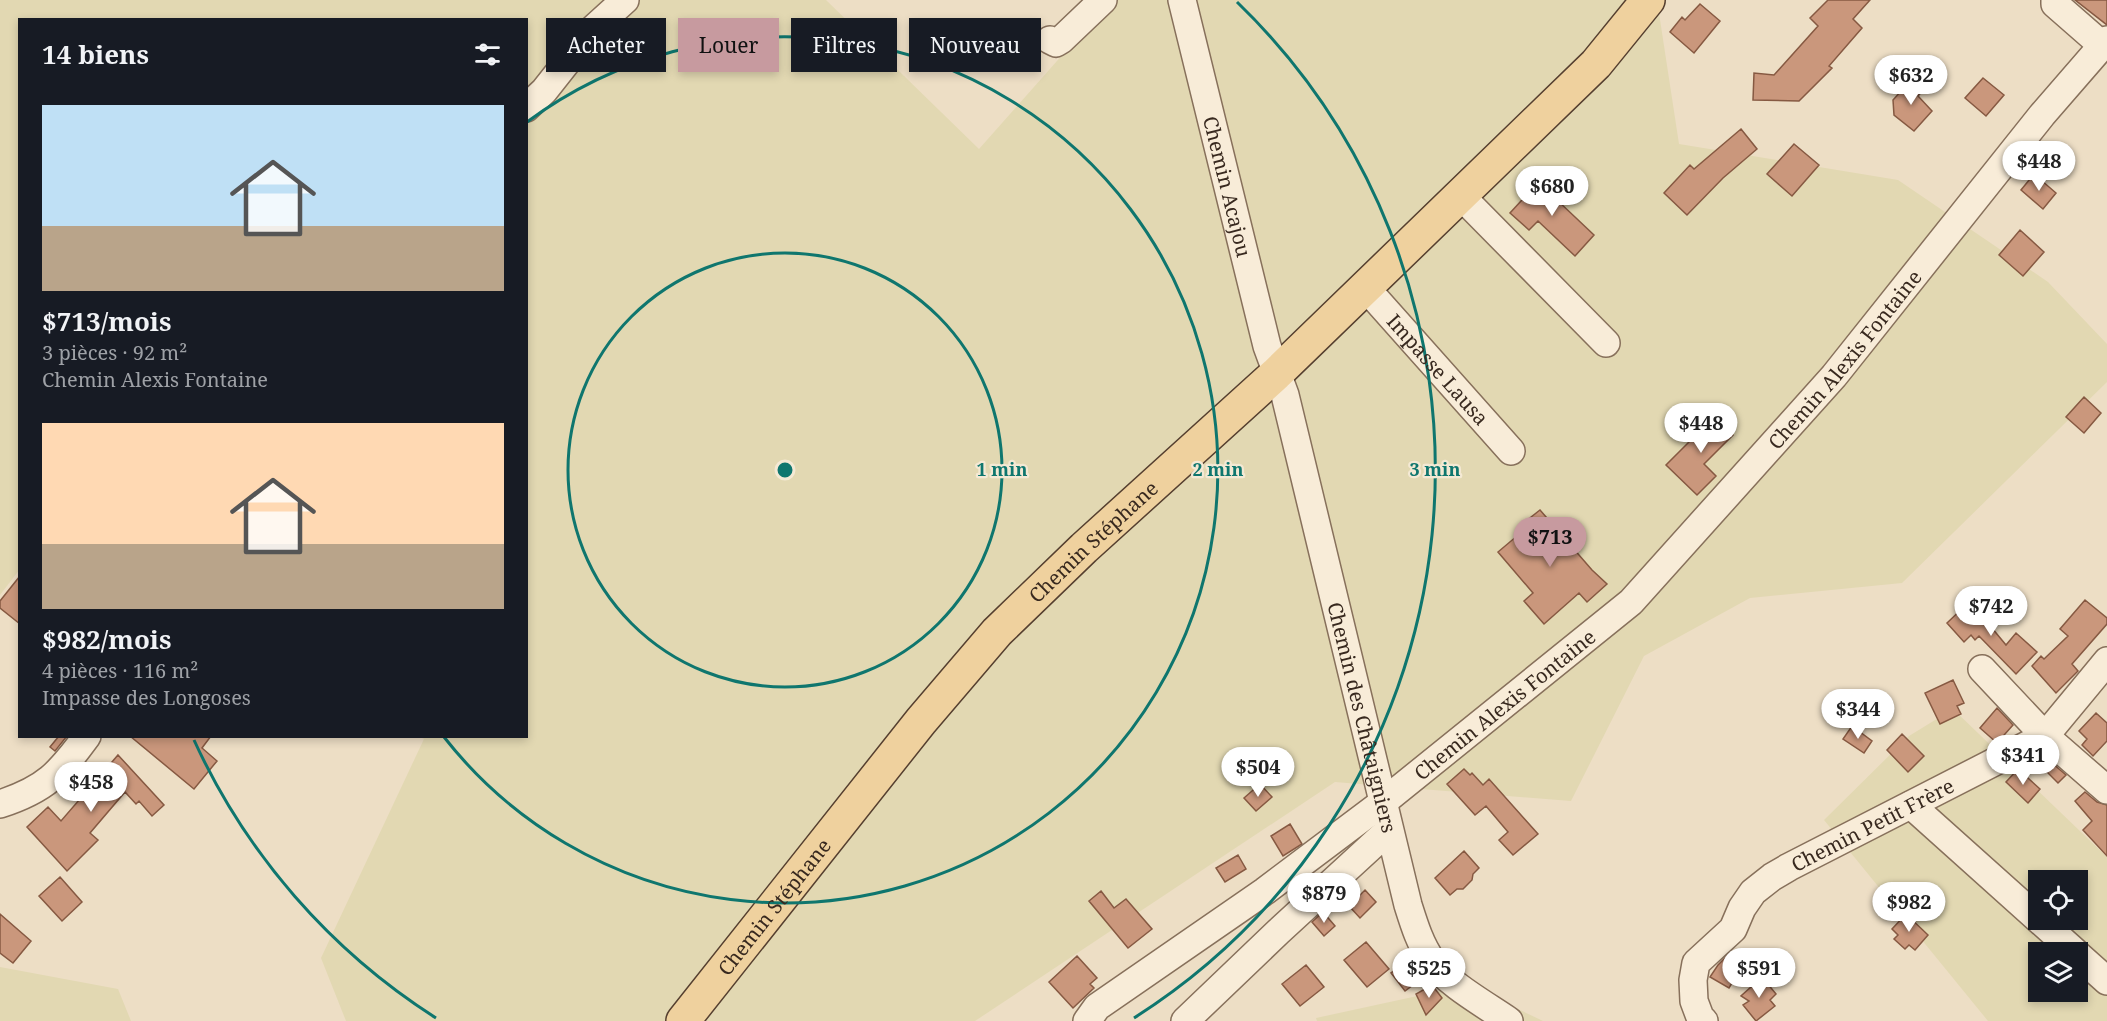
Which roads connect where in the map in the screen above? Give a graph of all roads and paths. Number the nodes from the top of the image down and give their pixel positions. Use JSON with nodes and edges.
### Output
{"nodes":[{"id":1,"x":625,"y":0,"type":"edge"},
{"id":2,"x":1103,"y":0,"type":"edge"},
{"id":3,"x":1182,"y":0,"type":"edge"},
{"id":4,"x":1648,"y":0,"type":"edge"},
{"id":5,"x":2055,"y":0,"type":"edge"},
{"id":6,"x":1050,"y":40,"type":"dead end"},
{"id":7,"x":2102,"y":54,"type":"edge"},
{"id":8,"x":528,"y":106,"type":"edge"},
{"id":9,"x":1461,"y":196,"type":"junction"},
{"id":10,"x":1365,"y":287,"type":"junction"},
{"id":11,"x":1606,"y":343,"type":"dead end"},
{"id":12,"x":1276,"y":374,"type":"junction"},
{"id":13,"x":1511,"y":451,"type":"dead end"},
{"id":14,"x":2107,"y":661,"type":"edge"},
{"id":15,"x":1982,"y":669,"type":"dead end"},
{"id":16,"x":2045,"y":736,"type":"junction"},
{"id":17,"x":86,"y":738,"type":"edge"},
{"id":18,"x":2107,"y":790,"type":"edge"},
{"id":19,"x":1382,"y":803,"type":"junction"},
{"id":20,"x":0,"y":804,"type":"edge"},
{"id":21,"x":1911,"y":805,"type":"junction"},
{"id":22,"x":1389,"y":830,"type":"junction"},
{"id":23,"x":2063,"y":942,"type":"edge"},
{"id":24,"x":2088,"y":964,"type":"edge"},
{"id":25,"x":2107,"y":981,"type":"edge"},
{"id":26,"x":683,"y":1021,"type":"edge"},
{"id":27,"x":1087,"y":1021,"type":"edge"},
{"id":28,"x":1185,"y":1021,"type":"edge"},
{"id":29,"x":1509,"y":1021,"type":"edge"},
{"id":30,"x":1704,"y":1021,"type":"edge"}],
"edges":[{"from":1,"to":8,"type":"street"},
{"from":2,"to":6,"type":"street"},
{"from":3,"to":12,"type":"street","name":"Chemin Acajou"},
{"from":4,"to":9,"type":"main road","name":"Chemin Stéphane"},
{"from":5,"to":7,"type":"street"},
{"from":7,"to":19,"type":"street","name":"Chemin Alexis Fontaine"},
{"from":9,"to":10,"type":"main road","name":"Chemin Stéphane"},
{"from":9,"to":11,"type":"street"},
{"from":10,"to":12,"type":"main road","name":"Chemin Stéphane"},
{"from":10,"to":13,"type":"street","name":"Impasse Lausa"},
{"from":12,"to":19,"type":"street","name":"Chemin des Châtaigniers"},
{"from":12,"to":26,"type":"main road","name":"Chemin Stéphane"},
{"from":14,"to":16,"type":"street","name":"Chemin Petit Frère"},
{"from":15,"to":16,"type":"street"},
{"from":16,"to":18,"type":"street"},
{"from":16,"to":21,"type":"street","name":"Chemin Petit Frère"},
{"from":17,"to":20,"type":"street"},
{"from":19,"to":22,"type":"street","name":"Chemin des Châtaigniers"},
{"from":19,"to":27,"type":"street","name":"Chemin Alexis Fontaine"},
{"from":21,"to":23,"type":"street"},
{"from":21,"to":30,"type":"street","name":"Chemin Petit Frère"},
{"from":22,"to":28,"type":"street"},
{"from":22,"to":29,"type":"street","name":"Chemin des Châtaigniers"},
{"from":24,"to":25,"type":"street"}]}
